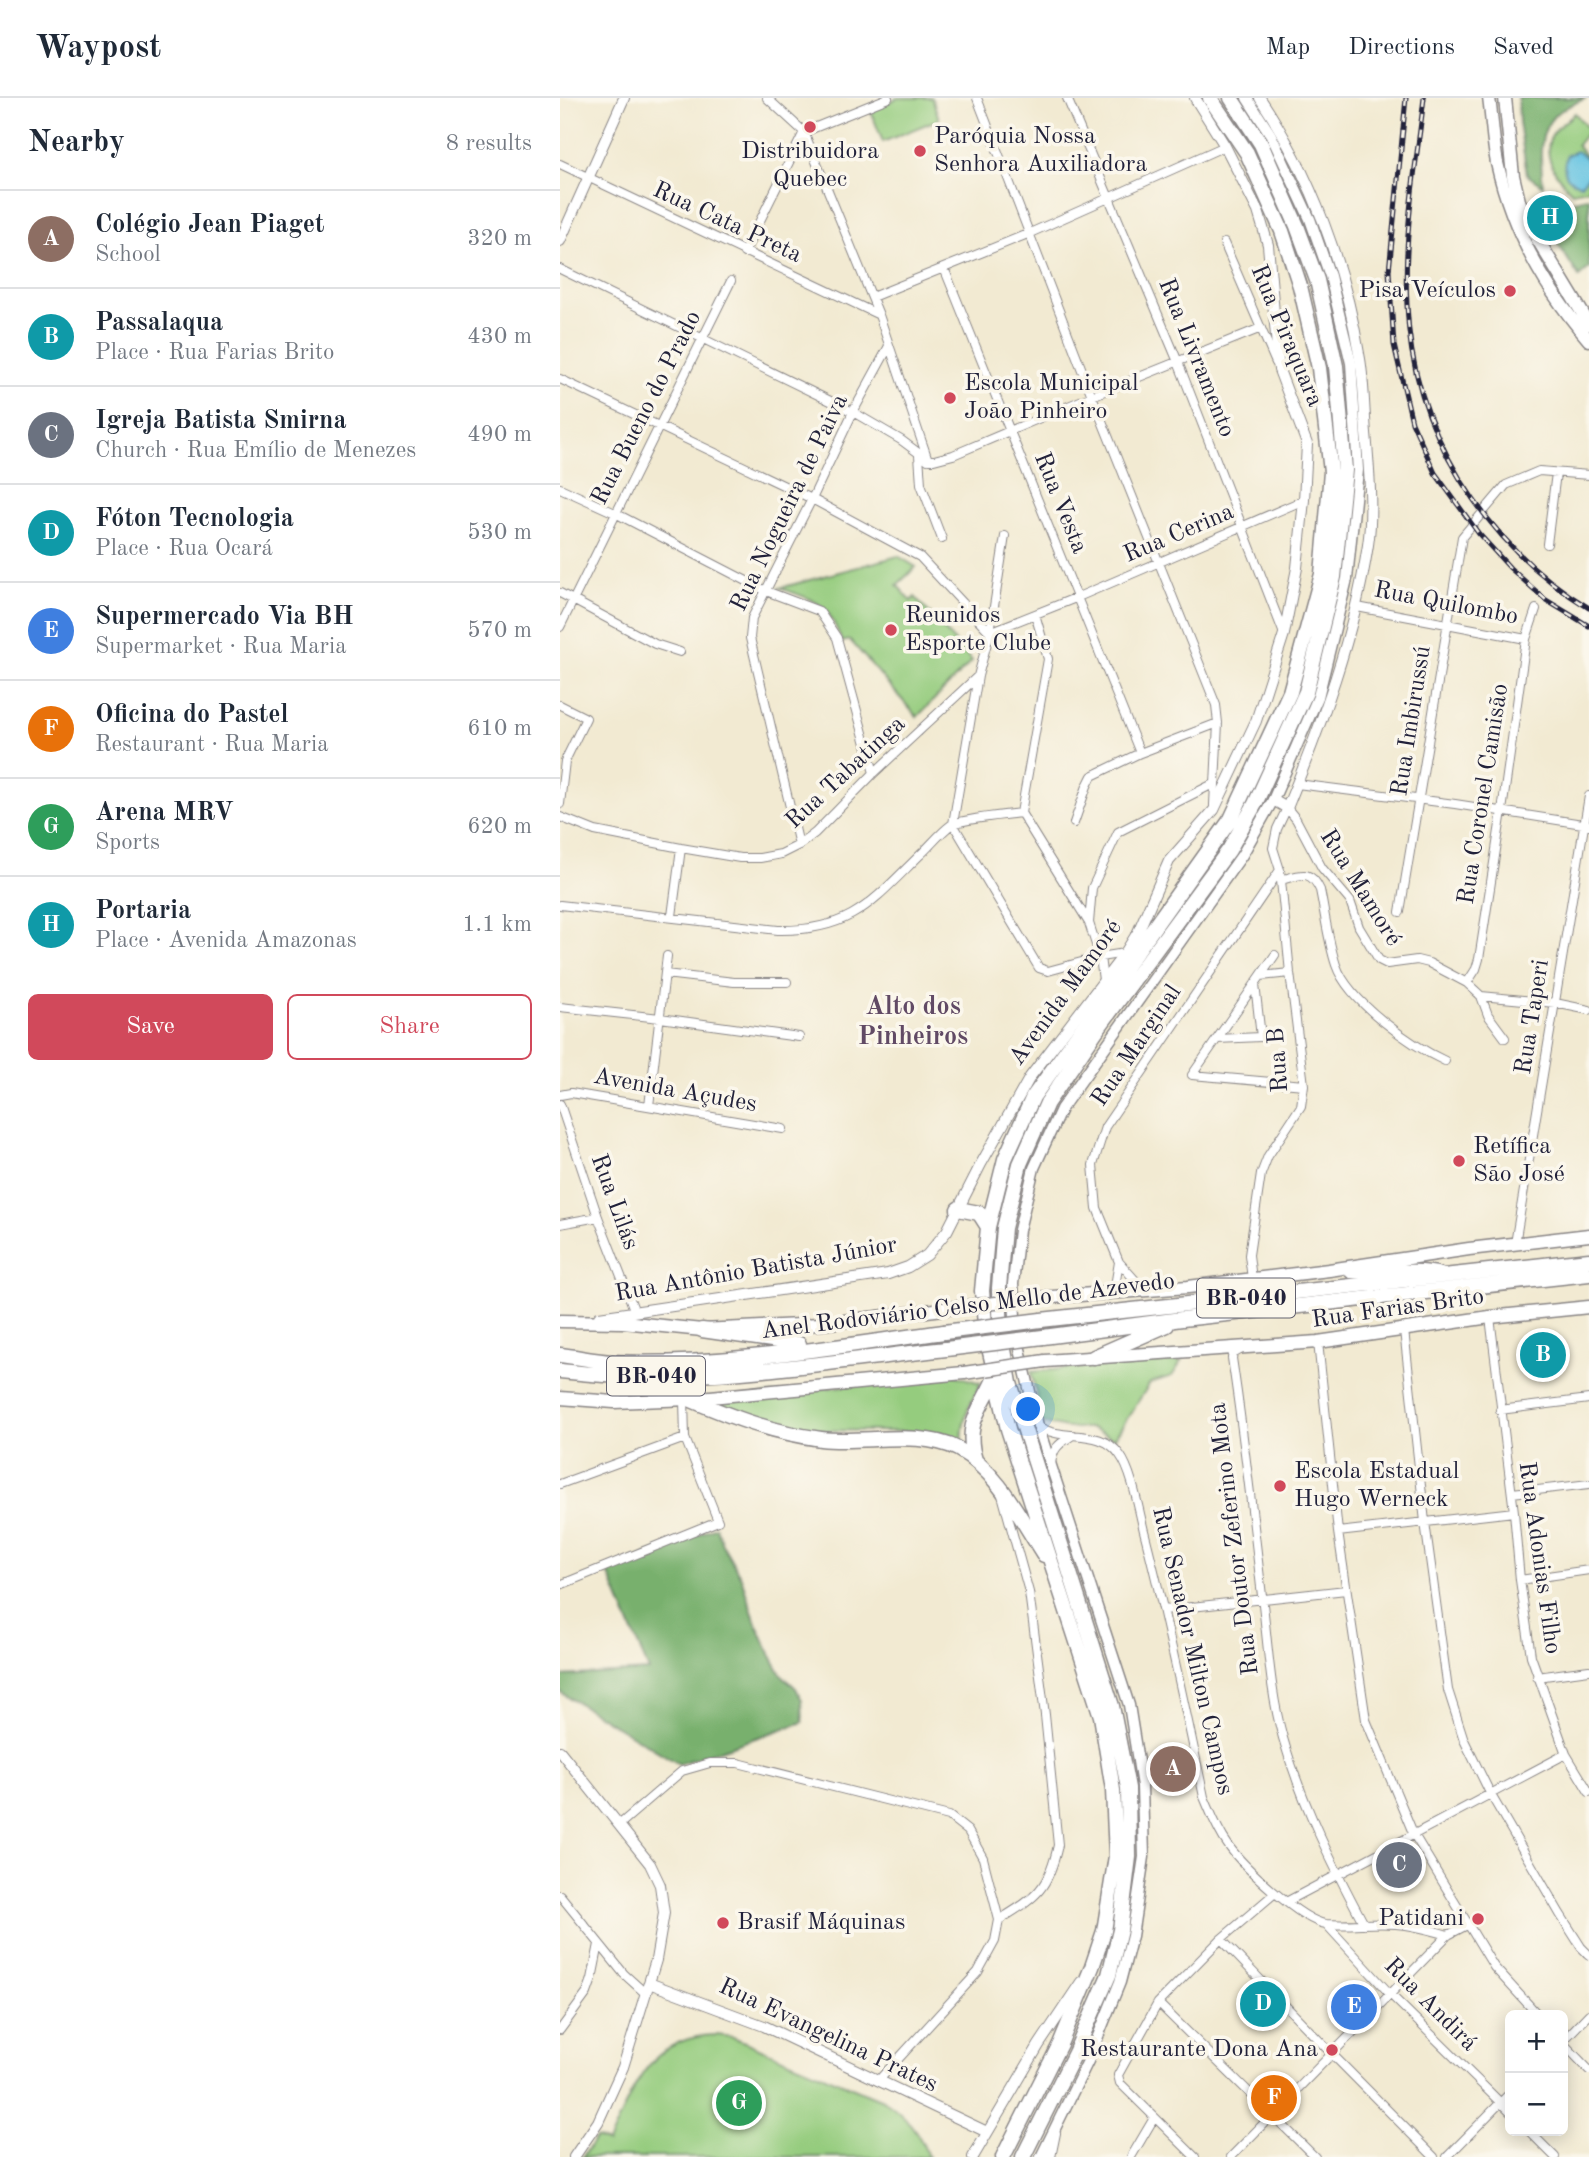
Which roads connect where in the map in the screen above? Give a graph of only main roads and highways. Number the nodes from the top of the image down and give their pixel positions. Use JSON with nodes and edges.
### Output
{"nodes":[{"id":1,"x":1210,"y":98,"type":"edge"},
{"id":2,"x":1231,"y":98,"type":"edge"},
{"id":3,"x":1247,"y":98,"type":"edge"},
{"id":4,"x":1489,"y":98,"type":"edge"},
{"id":5,"x":1505,"y":98,"type":"edge"},
{"id":6,"x":1589,"y":324,"type":"edge"},
{"id":7,"x":1589,"y":340,"type":"edge"},
{"id":8,"x":958,"y":1209,"type":"road end"},
{"id":9,"x":988,"y":1227,"type":"junction"},
{"id":10,"x":1589,"y":1236,"type":"edge"},
{"id":11,"x":1589,"y":1260,"type":"edge"},
{"id":12,"x":1329,"y":1270,"type":"junction"},
{"id":13,"x":1589,"y":1274,"type":"edge"},
{"id":14,"x":1459,"y":1284,"type":"junction"},
{"id":15,"x":1589,"y":1305,"type":"edge"},
{"id":16,"x":1182,"y":1319,"type":"junction"},
{"id":17,"x":560,"y":1321,"type":"edge"},
{"id":18,"x":702,"y":1330,"type":"junction"},
{"id":19,"x":842,"y":1345,"type":"junction"},
{"id":20,"x":560,"y":1355,"type":"edge"},
{"id":21,"x":1094,"y":1357,"type":"junction"},
{"id":22,"x":560,"y":1371,"type":"edge"},
{"id":23,"x":995,"y":1377,"type":"junction"},
{"id":24,"x":560,"y":1398,"type":"edge"},
{"id":25,"x":687,"y":1399,"type":"junction"},
{"id":26,"x":975,"y":1460,"type":"junction"},
{"id":27,"x":1057,"y":1576,"type":"junction"},
{"id":28,"x":1003,"y":2157,"type":"edge"},
{"id":29,"x":1023,"y":2157,"type":"edge"},
{"id":30,"x":1041,"y":2157,"type":"edge"}],
"edges":[{"from":1,"to":9,"type":"highway"},
{"from":2,"to":29,"type":"highway"},
{"from":3,"to":30,"type":"main road"},
{"from":4,"to":7,"type":"main road"},
{"from":5,"to":6,"type":"main road"},
{"from":8,"to":9,"type":"highway"},
{"from":9,"to":23,"type":"highway"},
{"from":10,"to":12,"type":"main road","name":"Anel Rodoviário Celso Mello de Azevedo"},
{"from":11,"to":14,"type":"highway","name":"Anel Rodoviário Celso Mello de Azevedo","number":"BR-040"},
{"from":12,"to":14,"type":"main road"},
{"from":12,"to":18,"type":"main road","name":"Anel Rodoviário Celso Mello de Azevedo","bridge":true},
{"from":13,"to":14,"type":"highway","name":"Anel Rodoviário Celso Mello de Azevedo","number":"BR-040"},
{"from":14,"to":16,"type":"highway","name":"Anel Rodoviário Celso Mello de Azevedo","number":"BR-040"},
{"from":14,"to":19,"type":"highway","name":"Anel Rodoviário Celso Mello de Azevedo","number":"BR-040","bridge":true},
{"from":15,"to":21,"type":"main road","name":"Rua Farias Brito"},
{"from":16,"to":21,"type":"highway"},
{"from":16,"to":22,"type":"highway","name":"Anel Rodoviário Celso Mello de Azevedo","number":"BR-040","bridge":true},
{"from":17,"to":18,"type":"main road","name":"Anel Rodoviário Celso Mello de Azevedo"},
{"from":18,"to":19,"type":"highway"},
{"from":19,"to":20,"type":"highway","name":"Anel Rodoviário Celso Mello de Azevedo","number":"BR-040"},
{"from":21,"to":25,"type":"main road","name":"Rua Farias Brito","bridge":true},
{"from":23,"to":26,"type":"highway"},
{"from":23,"to":27,"type":"highway"},
{"from":24,"to":25,"type":"main road"},
{"from":25,"to":26,"type":"highway"},
{"from":26,"to":27,"type":"highway"},
{"from":27,"to":28,"type":"highway"}]}
